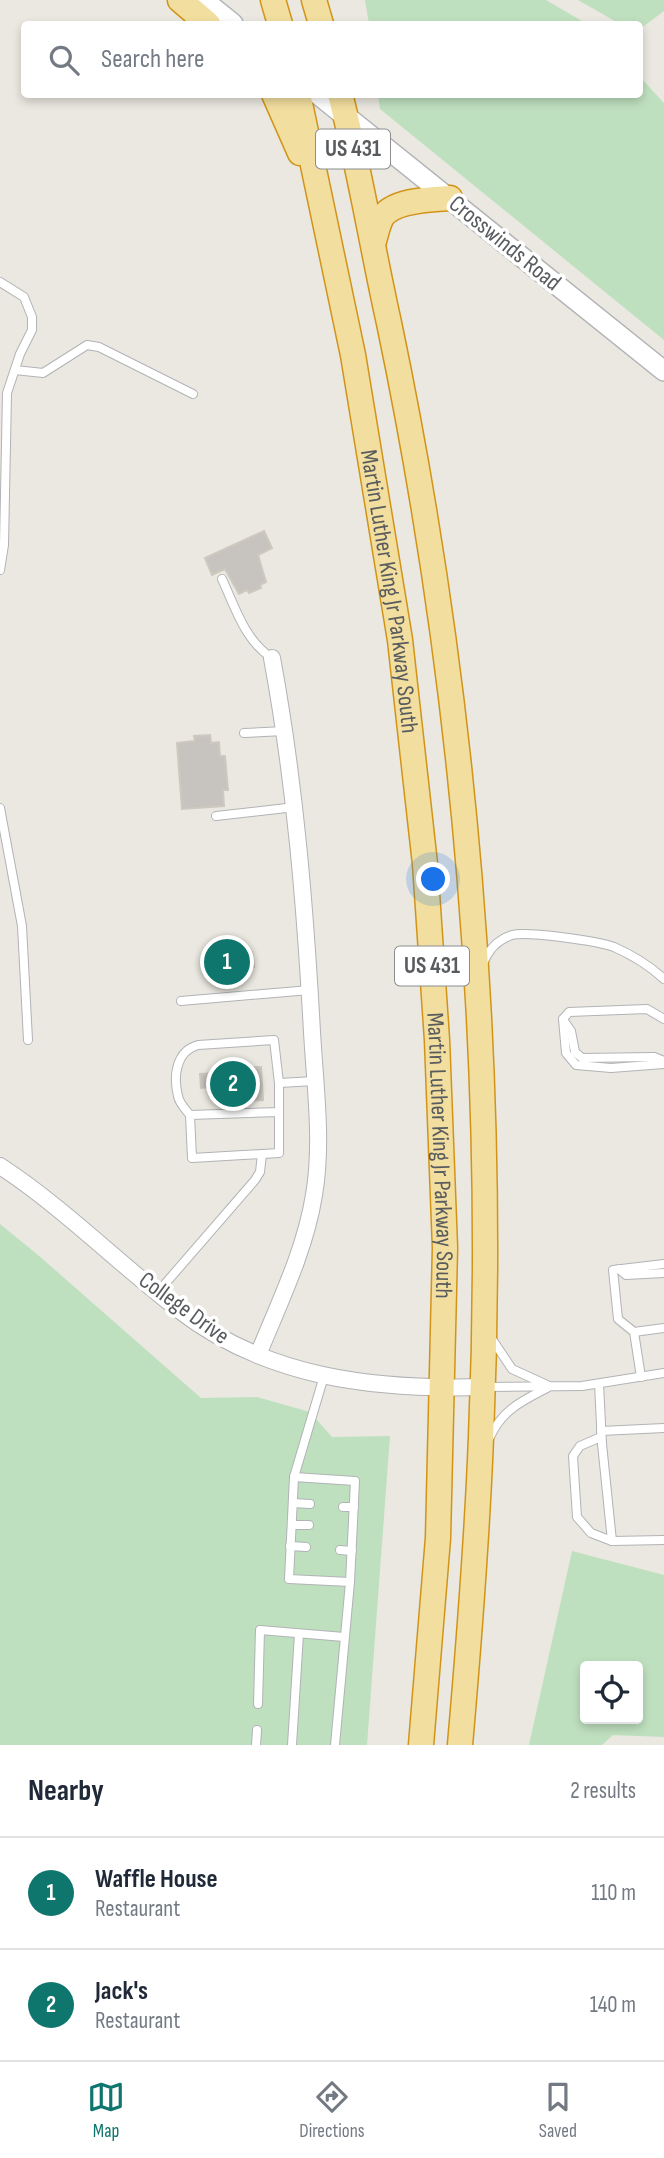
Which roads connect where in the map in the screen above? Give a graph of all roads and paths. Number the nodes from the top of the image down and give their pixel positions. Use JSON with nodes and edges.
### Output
{"nodes":[{"id":1,"x":180,"y":0,"type":"edge"},
{"id":2,"x":202,"y":0,"type":"edge"},
{"id":3,"x":273,"y":0,"type":"edge"},
{"id":4,"x":314,"y":0,"type":"edge"},
{"id":5,"x":204,"y":21,"type":"edge"},
{"id":6,"x":228,"y":21,"type":"edge"},
{"id":7,"x":279,"y":21,"type":"edge"},
{"id":8,"x":320,"y":21,"type":"edge"},
{"id":9,"x":276,"y":98,"type":"edge"},
{"id":10,"x":299,"y":98,"type":"edge"},
{"id":11,"x":343,"y":105,"type":"edge"},
{"id":12,"x":319,"y":195,"type":"junction"},
{"id":13,"x":450,"y":198,"type":"junction"},
{"id":14,"x":374,"y":241,"type":"junction"},
{"id":15,"x":0,"y":282,"type":"edge"},
{"id":16,"x":15,"y":370,"type":"junction"},
{"id":17,"x":664,"y":371,"type":"edge"},
{"id":18,"x":193,"y":394,"type":"dead end"},
{"id":19,"x":0,"y":570,"type":"edge"},
{"id":20,"x":222,"y":579,"type":"dead end"},
{"id":21,"x":272,"y":658,"type":"joint"},
{"id":22,"x":285,"y":731,"type":"junction"},
{"id":23,"x":244,"y":733,"type":"dead end"},
{"id":24,"x":295,"y":807,"type":"junction"},
{"id":25,"x":0,"y":808,"type":"edge"},
{"id":26,"x":216,"y":816,"type":"dead end"},
{"id":27,"x":664,"y":979,"type":"edge"},
{"id":28,"x":476,"y":980,"type":"junction"},
{"id":29,"x":310,"y":990,"type":"junction"},
{"id":30,"x":181,"y":1001,"type":"dead end"},
{"id":31,"x":664,"y":1019,"type":"edge"},
{"id":32,"x":28,"y":1040,"type":"dead end"},
{"id":33,"x":664,"y":1062,"type":"edge"},
{"id":34,"x":315,"y":1081,"type":"junction"},
{"id":35,"x":279,"y":1083,"type":"junction"},
{"id":36,"x":279,"y":1112,"type":"junction"},
{"id":37,"x":190,"y":1115,"type":"junction"},
{"id":38,"x":262,"y":1154,"type":"junction"},
{"id":39,"x":0,"y":1166,"type":"edge"},
{"id":40,"x":664,"y":1264,"type":"edge"},
{"id":41,"x":619,"y":1269,"type":"junction"},
{"id":42,"x":664,"y":1273,"type":"edge"},
{"id":43,"x":158,"y":1292,"type":"junction"},
{"id":44,"x":484,"y":1324,"type":"junction"},
{"id":45,"x":662,"y":1327,"type":"edge"},
{"id":46,"x":634,"y":1332,"type":"junction"},
{"id":47,"x":258,"y":1355,"type":"junction"},
{"id":48,"x":664,"y":1373,"type":"edge"},
{"id":49,"x":324,"y":1376,"type":"junction"},
{"id":50,"x":641,"y":1377,"type":"junction"},
{"id":51,"x":599,"y":1384,"type":"junction"},
{"id":52,"x":482,"y":1387,"type":"junction"},
{"id":53,"x":550,"y":1387,"type":"junction"},
{"id":54,"x":443,"y":1388,"type":"junction"},
{"id":55,"x":664,"y":1427,"type":"edge"},
{"id":56,"x":601,"y":1434,"type":"junction"},
{"id":57,"x":480,"y":1458,"type":"junction"},
{"id":58,"x":574,"y":1471,"type":"junction"},
{"id":59,"x":584,"y":1471,"type":"dead end"},
{"id":60,"x":295,"y":1477,"type":"junction"},
{"id":61,"x":293,"y":1503,"type":"junction"},
{"id":62,"x":310,"y":1504,"type":"dead end"},
{"id":63,"x":343,"y":1507,"type":"dead end"},
{"id":64,"x":354,"y":1507,"type":"junction"},
{"id":65,"x":292,"y":1525,"type":"junction"},
{"id":66,"x":309,"y":1525,"type":"dead end"},
{"id":67,"x":343,"y":1527,"type":"dead end"},
{"id":68,"x":353,"y":1527,"type":"junction"},
{"id":69,"x":664,"y":1540,"type":"edge"},
{"id":70,"x":612,"y":1541,"type":"junction"},
{"id":71,"x":290,"y":1546,"type":"junction"},
{"id":72,"x":306,"y":1547,"type":"dead end"},
{"id":73,"x":340,"y":1550,"type":"dead end"},
{"id":74,"x":352,"y":1551,"type":"junction"},
{"id":75,"x":350,"y":1583,"type":"junction"},
{"id":76,"x":299,"y":1634,"type":"junction"},
{"id":77,"x":344,"y":1637,"type":"junction"},
{"id":78,"x":258,"y":1704,"type":"dead end"},
{"id":79,"x":257,"y":1730,"type":"dead end"},
{"id":80,"x":256,"y":1745,"type":"edge"},
{"id":81,"x":292,"y":1745,"type":"edge"},
{"id":82,"x":335,"y":1745,"type":"edge"},
{"id":83,"x":421,"y":1745,"type":"edge"},
{"id":84,"x":460,"y":1745,"type":"edge"}],
"edges":[{"from":1,"to":5,"type":"highway"},
{"from":2,"to":6,"type":"main road"},
{"from":3,"to":7,"type":"highway"},
{"from":4,"to":8,"type":"highway"},
{"from":9,"to":12,"type":"highway"},
{"from":10,"to":12,"type":"highway","number":"US 431"},
{"from":11,"to":13,"type":"street","name":"Crosswinds Road"},
{"from":11,"to":14,"type":"highway","name":"Martin Luther King Jr Parkway South","number":"US 431"},
{"from":12,"to":54,"type":"highway","name":"Martin Luther King Jr Parkway South","number":"US 431"},
{"from":13,"to":14,"type":"highway"},
{"from":13,"to":17,"type":"street","name":"Crosswinds Road"},
{"from":14,"to":28,"type":"highway","name":"Martin Luther King Jr Parkway South","number":"US 431"},
{"from":15,"to":16,"type":"lane"},
{"from":16,"to":18,"type":"lane"},
{"from":16,"to":19,"type":"lane"},
{"from":20,"to":21,"type":"lane"},
{"from":21,"to":22,"type":"street"},
{"from":22,"to":23,"type":"lane"},
{"from":22,"to":24,"type":"street"},
{"from":24,"to":26,"type":"lane"},
{"from":24,"to":29,"type":"street"},
{"from":25,"to":32,"type":"lane"},
{"from":27,"to":28,"type":"lane"},
{"from":28,"to":44,"type":"highway","name":"Martin Luther King Jr Parkway South","number":"US 431"},
{"from":29,"to":30,"type":"lane"},
{"from":29,"to":34,"type":"street"},
{"from":31,"to":33,"type":"lane"},
{"from":34,"to":35,"type":"lane"},
{"from":34,"to":47,"type":"street"},
{"from":35,"to":36,"type":"lane"},
{"from":35,"to":37,"type":"lane"},
{"from":36,"to":37,"type":"lane"},
{"from":36,"to":38,"type":"lane"},
{"from":37,"to":38,"type":"lane"},
{"from":38,"to":43,"type":"lane"},
{"from":39,"to":43,"type":"street","name":"College Drive"},
{"from":40,"to":41,"type":"lane"},
{"from":41,"to":42,"type":"lane"},
{"from":41,"to":46,"type":"lane"},
{"from":43,"to":47,"type":"street","name":"College Drive"},
{"from":44,"to":52,"type":"highway","name":"Martin Luther King Jr Parkway South","number":"US 431"},
{"from":44,"to":53,"type":"lane"},
{"from":45,"to":46,"type":"lane"},
{"from":46,"to":50,"type":"lane"},
{"from":47,"to":49,"type":"street","name":"College Drive"},
{"from":48,"to":50,"type":"lane"},
{"from":49,"to":54,"type":"street","name":"College Drive"},
{"from":49,"to":60,"type":"lane"},
{"from":50,"to":51,"type":"lane"},
{"from":51,"to":53,"type":"lane"},
{"from":51,"to":56,"type":"lane"},
{"from":52,"to":53,"type":"lane"},
{"from":52,"to":54,"type":"street","name":"College Drive"},
{"from":52,"to":57,"type":"highway","name":"Martin Luther King Jr Parkway South","number":"US 431"},
{"from":53,"to":57,"type":"lane"},
{"from":54,"to":83,"type":"highway","name":"Martin Luther King Jr Parkway South","number":"US 431"},
{"from":55,"to":56,"type":"lane"},
{"from":56,"to":58,"type":"lane"},
{"from":56,"to":70,"type":"lane"},
{"from":57,"to":84,"type":"highway","name":"Martin Luther King Jr Parkway South","number":"US 431"},
{"from":58,"to":59,"type":"lane"},
{"from":58,"to":70,"type":"lane"},
{"from":60,"to":61,"type":"lane"},
{"from":60,"to":64,"type":"lane"},
{"from":61,"to":62,"type":"lane"},
{"from":61,"to":65,"type":"lane"},
{"from":63,"to":64,"type":"lane"},
{"from":64,"to":68,"type":"lane"},
{"from":65,"to":66,"type":"lane"},
{"from":65,"to":71,"type":"lane"},
{"from":67,"to":68,"type":"lane"},
{"from":68,"to":74,"type":"lane"},
{"from":69,"to":70,"type":"lane"},
{"from":71,"to":72,"type":"lane"},
{"from":71,"to":75,"type":"lane"},
{"from":73,"to":74,"type":"lane"},
{"from":74,"to":75,"type":"lane"},
{"from":75,"to":77,"type":"lane"},
{"from":76,"to":77,"type":"lane"},
{"from":76,"to":78,"type":"lane"},
{"from":76,"to":81,"type":"lane"},
{"from":77,"to":82,"type":"lane"},
{"from":79,"to":80,"type":"lane"}]}
